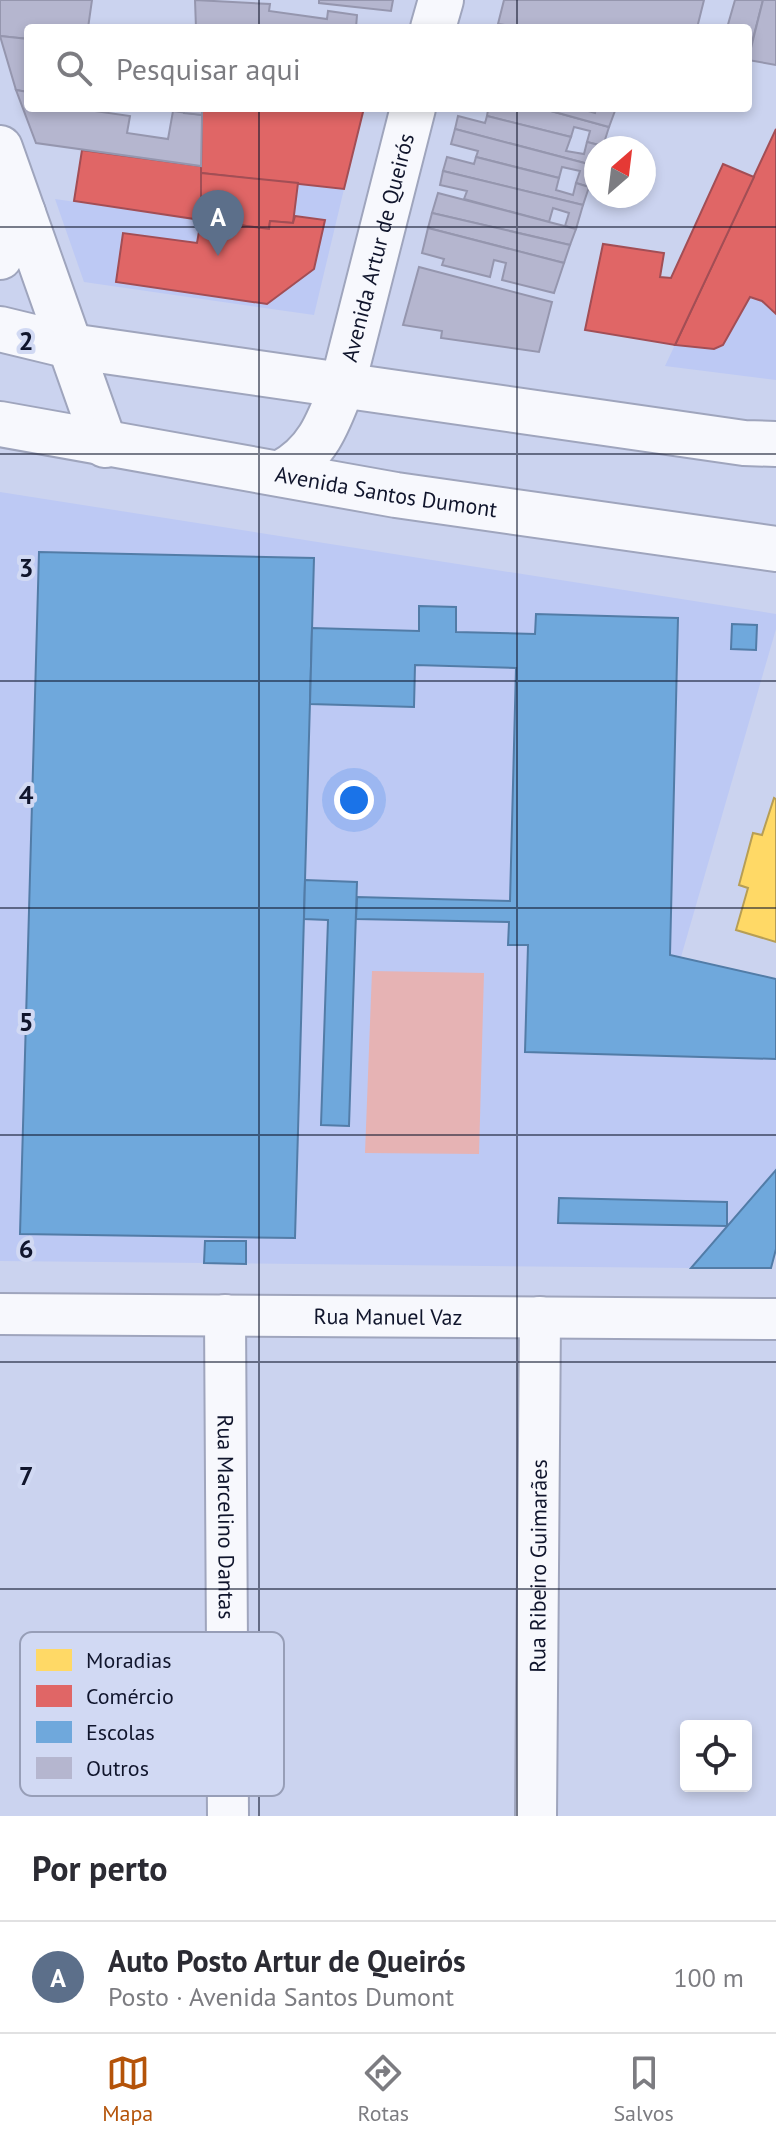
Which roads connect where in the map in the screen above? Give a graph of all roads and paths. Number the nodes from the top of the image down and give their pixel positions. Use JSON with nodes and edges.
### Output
{"nodes":[{"id":1,"x":441,"y":0,"type":"edge"},
{"id":2,"x":434,"y":24,"type":"edge"},
{"id":3,"x":412,"y":112,"type":"edge"},
{"id":4,"x":0,"y":148,"type":"edge"},
{"id":5,"x":23,"y":213,"type":"junction"},
{"id":6,"x":0,"y":257,"type":"edge"},
{"id":7,"x":0,"y":329,"type":"edge"},
{"id":8,"x":70,"y":346,"type":"junction"},
{"id":9,"x":342,"y":387,"type":"junction"},
{"id":10,"x":0,"y":424,"type":"edge"},
{"id":11,"x":105,"y":445,"type":"junction"},
{"id":12,"x":765,"y":446,"type":"edge"},
{"id":13,"x":281,"y":473,"type":"junction"},
{"id":14,"x":776,"y":549,"type":"edge"},
{"id":15,"x":0,"y":1314,"type":"edge"},
{"id":16,"x":225,"y":1315,"type":"junction"},
{"id":17,"x":540,"y":1317,"type":"junction"},
{"id":18,"x":776,"y":1319,"type":"edge"},
{"id":19,"x":227,"y":1632,"type":"edge"},
{"id":20,"x":228,"y":1796,"type":"edge"},
{"id":21,"x":228,"y":1816,"type":"edge"},
{"id":22,"x":536,"y":1816,"type":"edge"}],
"edges":[{"from":1,"to":2,"type":"main road"},
{"from":3,"to":9,"type":"main road","name":"Avenida Artur de Queirós"},
{"from":4,"to":5,"type":"main road"},
{"from":5,"to":6,"type":"main road"},
{"from":5,"to":8,"type":"main road"},
{"from":7,"to":8,"type":"main road"},
{"from":8,"to":9,"type":"main road"},
{"from":8,"to":11,"type":"main road"},
{"from":9,"to":12,"type":"main road"},
{"from":9,"to":13,"type":"main road","name":"Avenida Artur de Queirós"},
{"from":10,"to":11,"type":"main road","name":"Avenida Santos Dumont"},
{"from":11,"to":13,"type":"main road","name":"Avenida Santos Dumont"},
{"from":13,"to":14,"type":"main road","name":"Avenida Santos Dumont"},
{"from":15,"to":16,"type":"street","name":"Rua Manuel Vaz"},
{"from":16,"to":17,"type":"street","name":"Rua Manuel Vaz"},
{"from":16,"to":19,"type":"street","name":"Rua Marcelino Dantas"},
{"from":17,"to":18,"type":"street","name":"Rua Manuel Vaz"},
{"from":17,"to":22,"type":"street","name":"Rua Ribeiro Guimarães"},
{"from":20,"to":21,"type":"street","name":"Rua Marcelino Dantas"}]}
